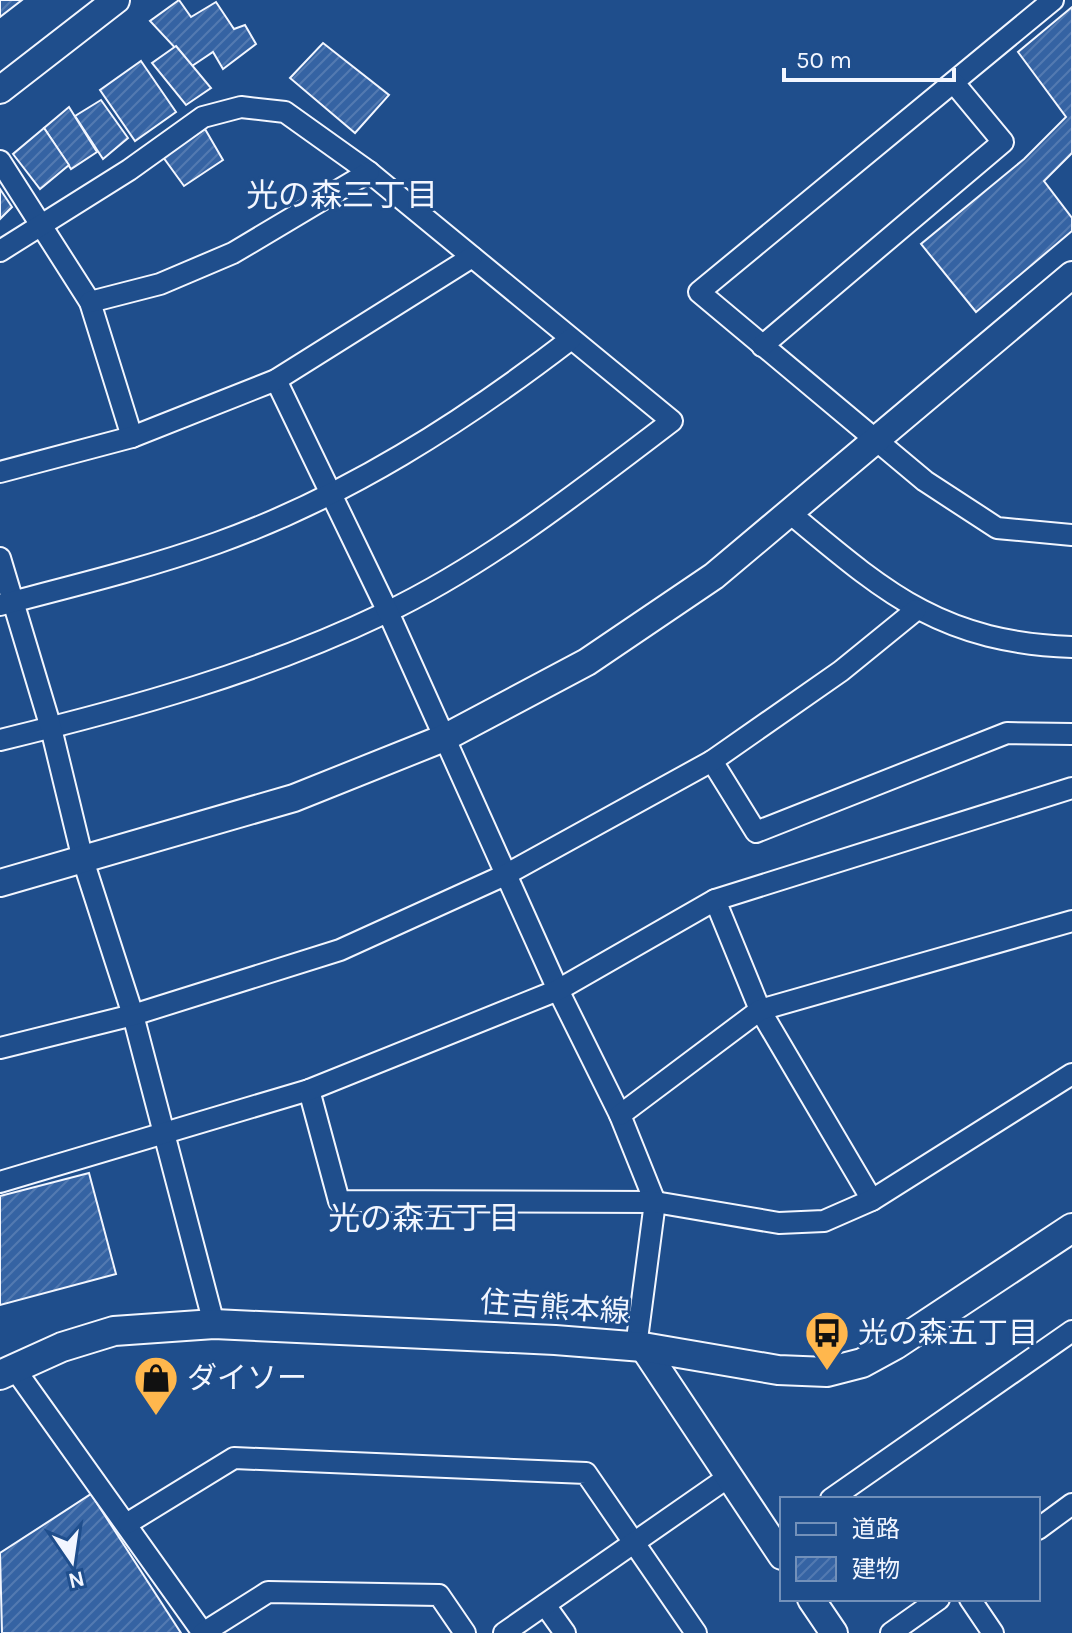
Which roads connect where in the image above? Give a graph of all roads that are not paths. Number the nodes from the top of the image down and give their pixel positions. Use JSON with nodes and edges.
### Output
{"nodes":[{"id":1,"x":116,"y":0,"type":"edge"},
{"id":2,"x":1053,"y":0,"type":"edge"},
{"id":3,"x":954,"y":83,"type":"junction"},
{"id":4,"x":0,"y":90,"type":"edge"},
{"id":5,"x":0,"y":161,"type":"edge"},
{"id":6,"x":369,"y":172,"type":"junction"},
{"id":7,"x":40,"y":225,"type":"junction"},
{"id":8,"x":0,"y":251,"type":"edge"},
{"id":9,"x":472,"y":257,"type":"junction"},
{"id":10,"x":1072,"y":275,"type":"edge"},
{"id":11,"x":90,"y":302,"type":"junction"},
{"id":12,"x":571,"y":339,"type":"junction"},
{"id":13,"x":762,"y":346,"type":"junction"},
{"id":14,"x":276,"y":380,"type":"junction"},
{"id":15,"x":132,"y":437,"type":"junction"},
{"id":16,"x":877,"y":440,"type":"junction"},
{"id":17,"x":0,"y":472,"type":"edge"},
{"id":18,"x":330,"y":494,"type":"junction"},
{"id":19,"x":791,"y":514,"type":"junction"},
{"id":20,"x":1071,"y":530,"type":"edge"},
{"id":21,"x":0,"y":558,"type":"edge"},
{"id":22,"x":5,"y":604,"type":"edge"},
{"id":23,"x":916,"y":610,"type":"junction"},
{"id":24,"x":388,"y":612,"type":"junction"},
{"id":25,"x":1072,"y":647,"type":"edge"},
{"id":26,"x":51,"y":728,"type":"junction"},
{"id":27,"x":1072,"y":734,"type":"edge"},
{"id":28,"x":444,"y":738,"type":"junction"},
{"id":29,"x":0,"y":740,"type":"edge"},
{"id":30,"x":712,"y":761,"type":"junction"},
{"id":31,"x":1072,"y":788,"type":"edge"},
{"id":32,"x":83,"y":860,"type":"junction"},
{"id":33,"x":505,"y":875,"type":"junction"},
{"id":34,"x":0,"y":883,"type":"edge"},
{"id":35,"x":715,"y":900,"type":"junction"},
{"id":36,"x":1072,"y":921,"type":"edge"},
{"id":37,"x":558,"y":990,"type":"junction"},
{"id":38,"x":760,"y":1010,"type":"junction"},
{"id":39,"x":133,"y":1015,"type":"junction"},
{"id":40,"x":0,"y":1048,"type":"edge"},
{"id":41,"x":1072,"y":1074,"type":"edge"},
{"id":42,"x":309,"y":1090,"type":"junction"},
{"id":43,"x":620,"y":1115,"type":"junction"},
{"id":44,"x":165,"y":1134,"type":"junction"},
{"id":45,"x":0,"y":1182,"type":"edge"},
{"id":46,"x":872,"y":1200,"type":"junction"},
{"id":47,"x":655,"y":1202,"type":"junction"},
{"id":48,"x":1072,"y":1228,"type":"edge"},
{"id":49,"x":214,"y":1324,"type":"junction"},
{"id":50,"x":1072,"y":1331,"type":"edge"},
{"id":51,"x":640,"y":1347,"type":"junction"},
{"id":52,"x":7,"y":1372,"type":"edge"},
{"id":53,"x":727,"y":1478,"type":"junction"},
{"id":54,"x":834,"y":1497,"type":"edge"},
{"id":55,"x":1069,"y":1512,"type":"edge"},
{"id":56,"x":128,"y":1523,"type":"junction"},
{"id":57,"x":1040,"y":1528,"type":"edge"},
{"id":58,"x":634,"y":1543,"type":"junction"},
{"id":59,"x":779,"y":1543,"type":"edge"},
{"id":60,"x":812,"y":1601,"type":"edge"},
{"id":61,"x":936,"y":1601,"type":"edge"},
{"id":62,"x":971,"y":1601,"type":"edge"},
{"id":63,"x":545,"y":1605,"type":"junction"},
{"id":64,"x":203,"y":1633,"type":"edge"},
{"id":65,"x":465,"y":1633,"type":"edge"},
{"id":66,"x":504,"y":1633,"type":"edge"},
{"id":67,"x":565,"y":1633,"type":"edge"},
{"id":68,"x":696,"y":1633,"type":"edge"},
{"id":69,"x":834,"y":1633,"type":"edge"},
{"id":70,"x":891,"y":1633,"type":"edge"},
{"id":71,"x":993,"y":1633,"type":"edge"}],
"edges":[{"from":1,"to":4,"type":"street"},
{"from":2,"to":3,"type":"street"},
{"from":3,"to":13,"type":"street"},
{"from":3,"to":13,"type":"street"},
{"from":5,"to":7,"type":"street"},
{"from":6,"to":7,"type":"street"},
{"from":6,"to":9,"type":"street"},
{"from":6,"to":11,"type":"street"},
{"from":7,"to":8,"type":"street"},
{"from":7,"to":11,"type":"street"},
{"from":9,"to":12,"type":"street"},
{"from":9,"to":14,"type":"street"},
{"from":10,"to":16,"type":"street"},
{"from":11,"to":15,"type":"street"},
{"from":12,"to":18,"type":"street"},
{"from":12,"to":24,"type":"street"},
{"from":13,"to":16,"type":"street"},
{"from":14,"to":15,"type":"street"},
{"from":14,"to":18,"type":"street"},
{"from":15,"to":17,"type":"street"},
{"from":16,"to":19,"type":"street"},
{"from":16,"to":20,"type":"street"},
{"from":18,"to":22,"type":"street"},
{"from":18,"to":24,"type":"street"},
{"from":19,"to":23,"type":"street"},
{"from":19,"to":28,"type":"street"},
{"from":21,"to":22,"type":"street"},
{"from":22,"to":26,"type":"street"},
{"from":23,"to":25,"type":"street"},
{"from":23,"to":30,"type":"street"},
{"from":24,"to":26,"type":"street"},
{"from":24,"to":28,"type":"street"},
{"from":26,"to":29,"type":"street"},
{"from":26,"to":32,"type":"street"},
{"from":27,"to":30,"type":"street"},
{"from":28,"to":32,"type":"street"},
{"from":28,"to":33,"type":"street"},
{"from":30,"to":33,"type":"street"},
{"from":31,"to":35,"type":"street"},
{"from":32,"to":34,"type":"street"},
{"from":32,"to":39,"type":"street"},
{"from":33,"to":37,"type":"street"},
{"from":33,"to":39,"type":"street"},
{"from":35,"to":37,"type":"street"},
{"from":35,"to":38,"type":"street"},
{"from":36,"to":38,"type":"street"},
{"from":37,"to":42,"type":"street"},
{"from":37,"to":43,"type":"street"},
{"from":38,"to":43,"type":"street"},
{"from":38,"to":46,"type":"street"},
{"from":39,"to":40,"type":"street"},
{"from":39,"to":44,"type":"street"},
{"from":41,"to":46,"type":"street"},
{"from":42,"to":44,"type":"street"},
{"from":42,"to":47,"type":"street"},
{"from":43,"to":47,"type":"street"},
{"from":44,"to":45,"type":"street"},
{"from":44,"to":49,"type":"street"},
{"from":46,"to":47,"type":"street"},
{"from":47,"to":51,"type":"street"},
{"from":48,"to":51,"type":"main road","name":"住吉熊本線"},
{"from":49,"to":51,"type":"main road","name":"住吉熊本線"},
{"from":49,"to":52,"type":"main road","name":"住吉熊本線"},
{"from":50,"to":54,"type":"street"},
{"from":51,"to":53,"type":"street"},
{"from":52,"to":56,"type":"street"},
{"from":53,"to":58,"type":"street"},
{"from":53,"to":59,"type":"street"},
{"from":55,"to":57,"type":"street"},
{"from":56,"to":58,"type":"street"},
{"from":56,"to":64,"type":"street"},
{"from":58,"to":63,"type":"street"},
{"from":58,"to":68,"type":"street"},
{"from":60,"to":69,"type":"street"},
{"from":61,"to":70,"type":"street"},
{"from":62,"to":71,"type":"street"},
{"from":63,"to":66,"type":"street"},
{"from":63,"to":67,"type":"street"},
{"from":64,"to":65,"type":"street"}]}
